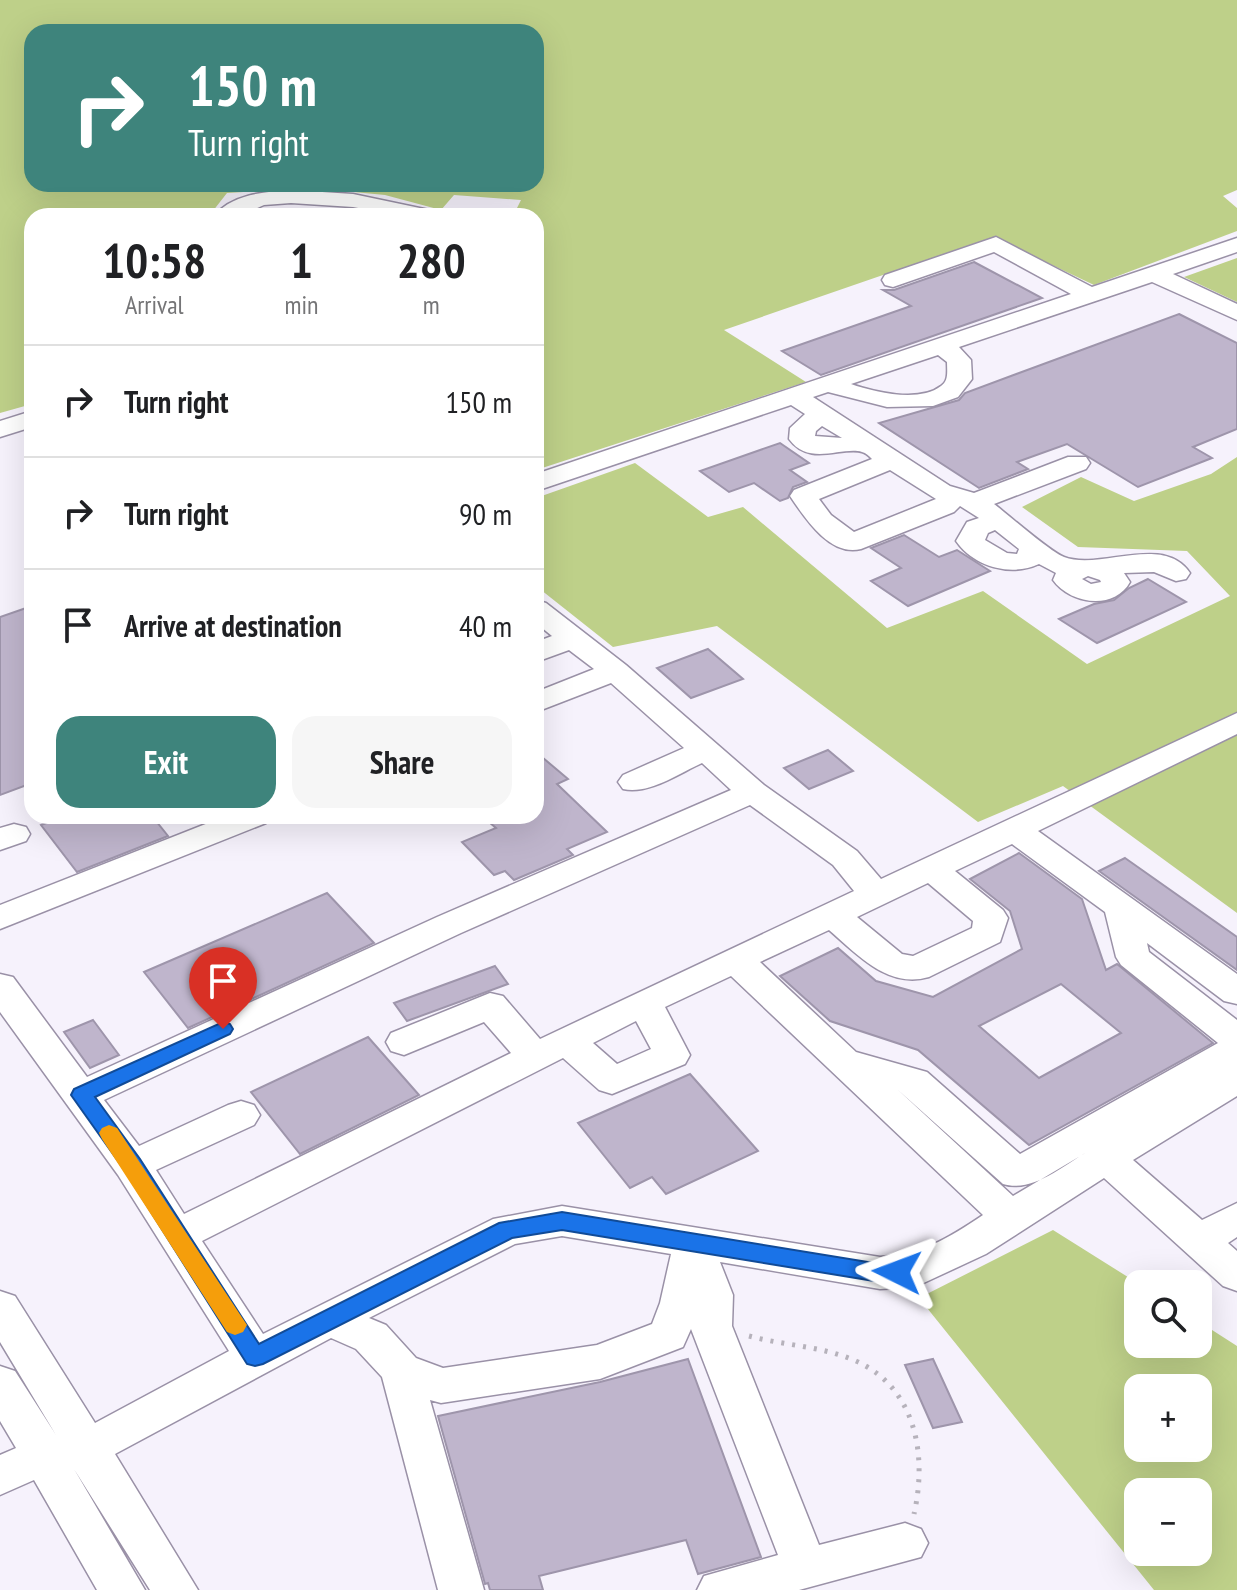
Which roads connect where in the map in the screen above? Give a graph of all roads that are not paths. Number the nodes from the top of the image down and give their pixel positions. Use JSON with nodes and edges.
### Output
{"nodes":[{"id":1,"x":232,"y":208,"type":"edge"},
{"id":2,"x":391,"y":208,"type":"edge"},
{"id":3,"x":1237,"y":245,"type":"edge"},
{"id":4,"x":972,"y":252,"type":"junction"},
{"id":5,"x":1154,"y":274,"type":"junction"},
{"id":6,"x":893,"y":280,"type":"dead end"},
{"id":7,"x":1043,"y":291,"type":"dead end"},
{"id":8,"x":1090,"y":295,"type":"junction"},
{"id":9,"x":1237,"y":313,"type":"edge"},
{"id":10,"x":942,"y":346,"type":"junction"},
{"id":11,"x":830,"y":384,"type":"junction"},
{"id":12,"x":794,"y":396,"type":"junction"},
{"id":13,"x":24,"y":422,"type":"edge"},
{"id":14,"x":0,"y":429,"type":"edge"},
{"id":15,"x":892,"y":460,"type":"junction"},
{"id":16,"x":1077,"y":463,"type":"dead end"},
{"id":17,"x":544,"y":480,"type":"edge"},
{"id":18,"x":965,"y":499,"type":"junction"},
{"id":19,"x":1176,"y":573,"type":"dead end"},
{"id":20,"x":544,"y":615,"type":"edge"},
{"id":21,"x":572,"y":638,"type":"junction"},
{"id":22,"x":544,"y":650,"type":"edge"},
{"id":23,"x":615,"y":671,"type":"junction"},
{"id":24,"x":544,"y":700,"type":"edge"},
{"id":25,"x":1237,"y":722,"type":"edge"},
{"id":26,"x":703,"y":751,"type":"junction"},
{"id":27,"x":634,"y":782,"type":"dead end"},
{"id":28,"x":753,"y":792,"type":"junction"},
{"id":29,"x":235,"y":824,"type":"edge"},
{"id":30,"x":1015,"y":830,"type":"junction"},
{"id":31,"x":930,"y":867,"type":"junction"},
{"id":32,"x":874,"y":893,"type":"junction"},
{"id":33,"x":1121,"y":908,"type":"junction"},
{"id":34,"x":833,"y":915,"type":"junction"},
{"id":35,"x":0,"y":918,"type":"edge"},
{"id":36,"x":736,"y":960,"type":"junction"},
{"id":37,"x":0,"y":986,"type":"edge"},
{"id":38,"x":1237,"y":992,"type":"edge"},
{"id":39,"x":644,"y":1002,"type":"junction"},
{"id":40,"x":1237,"y":1039,"type":"edge"},
{"id":41,"x":404,"y":1042,"type":"dead end"},
{"id":42,"x":551,"y":1049,"type":"junction"},
{"id":43,"x":844,"y":1061,"type":"junction"},
{"id":44,"x":1235,"y":1075,"type":"edge"},
{"id":45,"x":81,"y":1095,"type":"junction"},
{"id":46,"x":241,"y":1115,"type":"dead end"},
{"id":47,"x":1106,"y":1158,"type":"junction"},
{"id":48,"x":132,"y":1165,"type":"junction"},
{"id":49,"x":1010,"y":1217,"type":"junction"},
{"id":50,"x":1237,"y":1218,"type":"edge"},
{"id":51,"x":178,"y":1235,"type":"junction"},
{"id":52,"x":1199,"y":1241,"type":"junction"},
{"id":53,"x":693,"y":1245,"type":"junction"},
{"id":54,"x":1237,"y":1275,"type":"edge"},
{"id":55,"x":0,"y":1307,"type":"edge"},
{"id":56,"x":329,"y":1319,"type":"junction"},
{"id":57,"x":255,"y":1357,"type":"junction"},
{"id":58,"x":401,"y":1370,"type":"junction"},
{"id":59,"x":0,"y":1383,"type":"edge"},
{"id":60,"x":85,"y":1449,"type":"junction"},
{"id":61,"x":42,"y":1456,"type":"junction"},
{"id":62,"x":0,"y":1476,"type":"edge"},
{"id":63,"x":905,"y":1543,"type":"road end"},
{"id":64,"x":806,"y":1568,"type":"junction"},
{"id":65,"x":122,"y":1590,"type":"edge"},
{"id":66,"x":175,"y":1590,"type":"edge"},
{"id":67,"x":461,"y":1590,"type":"edge"},
{"id":68,"x":720,"y":1590,"type":"edge"}],
"edges":[{"from":1,"to":2,"type":"lane"},
{"from":3,"to":5,"type":"lane"},
{"from":4,"to":6,"type":"lane"},
{"from":4,"to":7,"type":"lane"},
{"from":4,"to":8,"type":"lane"},
{"from":5,"to":8,"type":"lane"},
{"from":5,"to":9,"type":"lane"},
{"from":8,"to":10,"type":"lane"},
{"from":10,"to":11,"type":"lane"},
{"from":10,"to":11,"type":"lane"},
{"from":11,"to":12,"type":"lane"},
{"from":12,"to":15,"type":"lane"},
{"from":12,"to":17,"type":"lane"},
{"from":13,"to":14,"type":"lane"},
{"from":15,"to":18,"type":"lane"},
{"from":15,"to":18,"type":"lane"},
{"from":16,"to":18,"type":"lane"},
{"from":18,"to":19,"type":"lane"},
{"from":20,"to":21,"type":"lane"},
{"from":21,"to":22,"type":"lane"},
{"from":21,"to":23,"type":"lane"},
{"from":23,"to":24,"type":"lane"},
{"from":23,"to":26,"type":"lane"},
{"from":25,"to":30,"type":"lane"},
{"from":26,"to":27,"type":"lane"},
{"from":26,"to":28,"type":"lane"},
{"from":28,"to":32,"type":"lane"},
{"from":28,"to":45,"type":"lane"},
{"from":29,"to":35,"type":"lane"},
{"from":30,"to":31,"type":"lane"},
{"from":30,"to":33,"type":"lane"},
{"from":31,"to":32,"type":"lane"},
{"from":31,"to":34,"type":"lane"},
{"from":32,"to":34,"type":"lane"},
{"from":33,"to":38,"type":"lane"},
{"from":33,"to":40,"type":"lane"},
{"from":34,"to":36,"type":"lane"},
{"from":36,"to":39,"type":"lane"},
{"from":36,"to":43,"type":"lane"},
{"from":37,"to":45,"type":"lane"},
{"from":39,"to":42,"type":"lane"},
{"from":39,"to":42,"type":"lane"},
{"from":41,"to":42,"type":"lane"},
{"from":42,"to":51,"type":"lane"},
{"from":43,"to":44,"type":"lane"},
{"from":43,"to":49,"type":"lane"},
{"from":44,"to":47,"type":"lane"},
{"from":45,"to":48,"type":"lane"},
{"from":46,"to":48,"type":"lane"},
{"from":47,"to":49,"type":"lane"},
{"from":47,"to":52,"type":"lane"},
{"from":48,"to":51,"type":"lane"},
{"from":49,"to":53,"type":"lane"},
{"from":50,"to":52,"type":"lane"},
{"from":51,"to":57,"type":"lane"},
{"from":52,"to":54,"type":"lane"},
{"from":53,"to":56,"type":"lane"},
{"from":53,"to":58,"type":"lane"},
{"from":53,"to":64,"type":"lane"},
{"from":55,"to":60,"type":"lane"},
{"from":56,"to":57,"type":"lane"},
{"from":56,"to":58,"type":"lane"},
{"from":57,"to":60,"type":"lane"},
{"from":58,"to":67,"type":"lane"},
{"from":59,"to":61,"type":"lane"},
{"from":60,"to":61,"type":"lane"},
{"from":60,"to":66,"type":"lane"},
{"from":61,"to":62,"type":"lane"},
{"from":61,"to":65,"type":"lane"},
{"from":63,"to":64,"type":"lane"},
{"from":64,"to":68,"type":"lane"}]}
